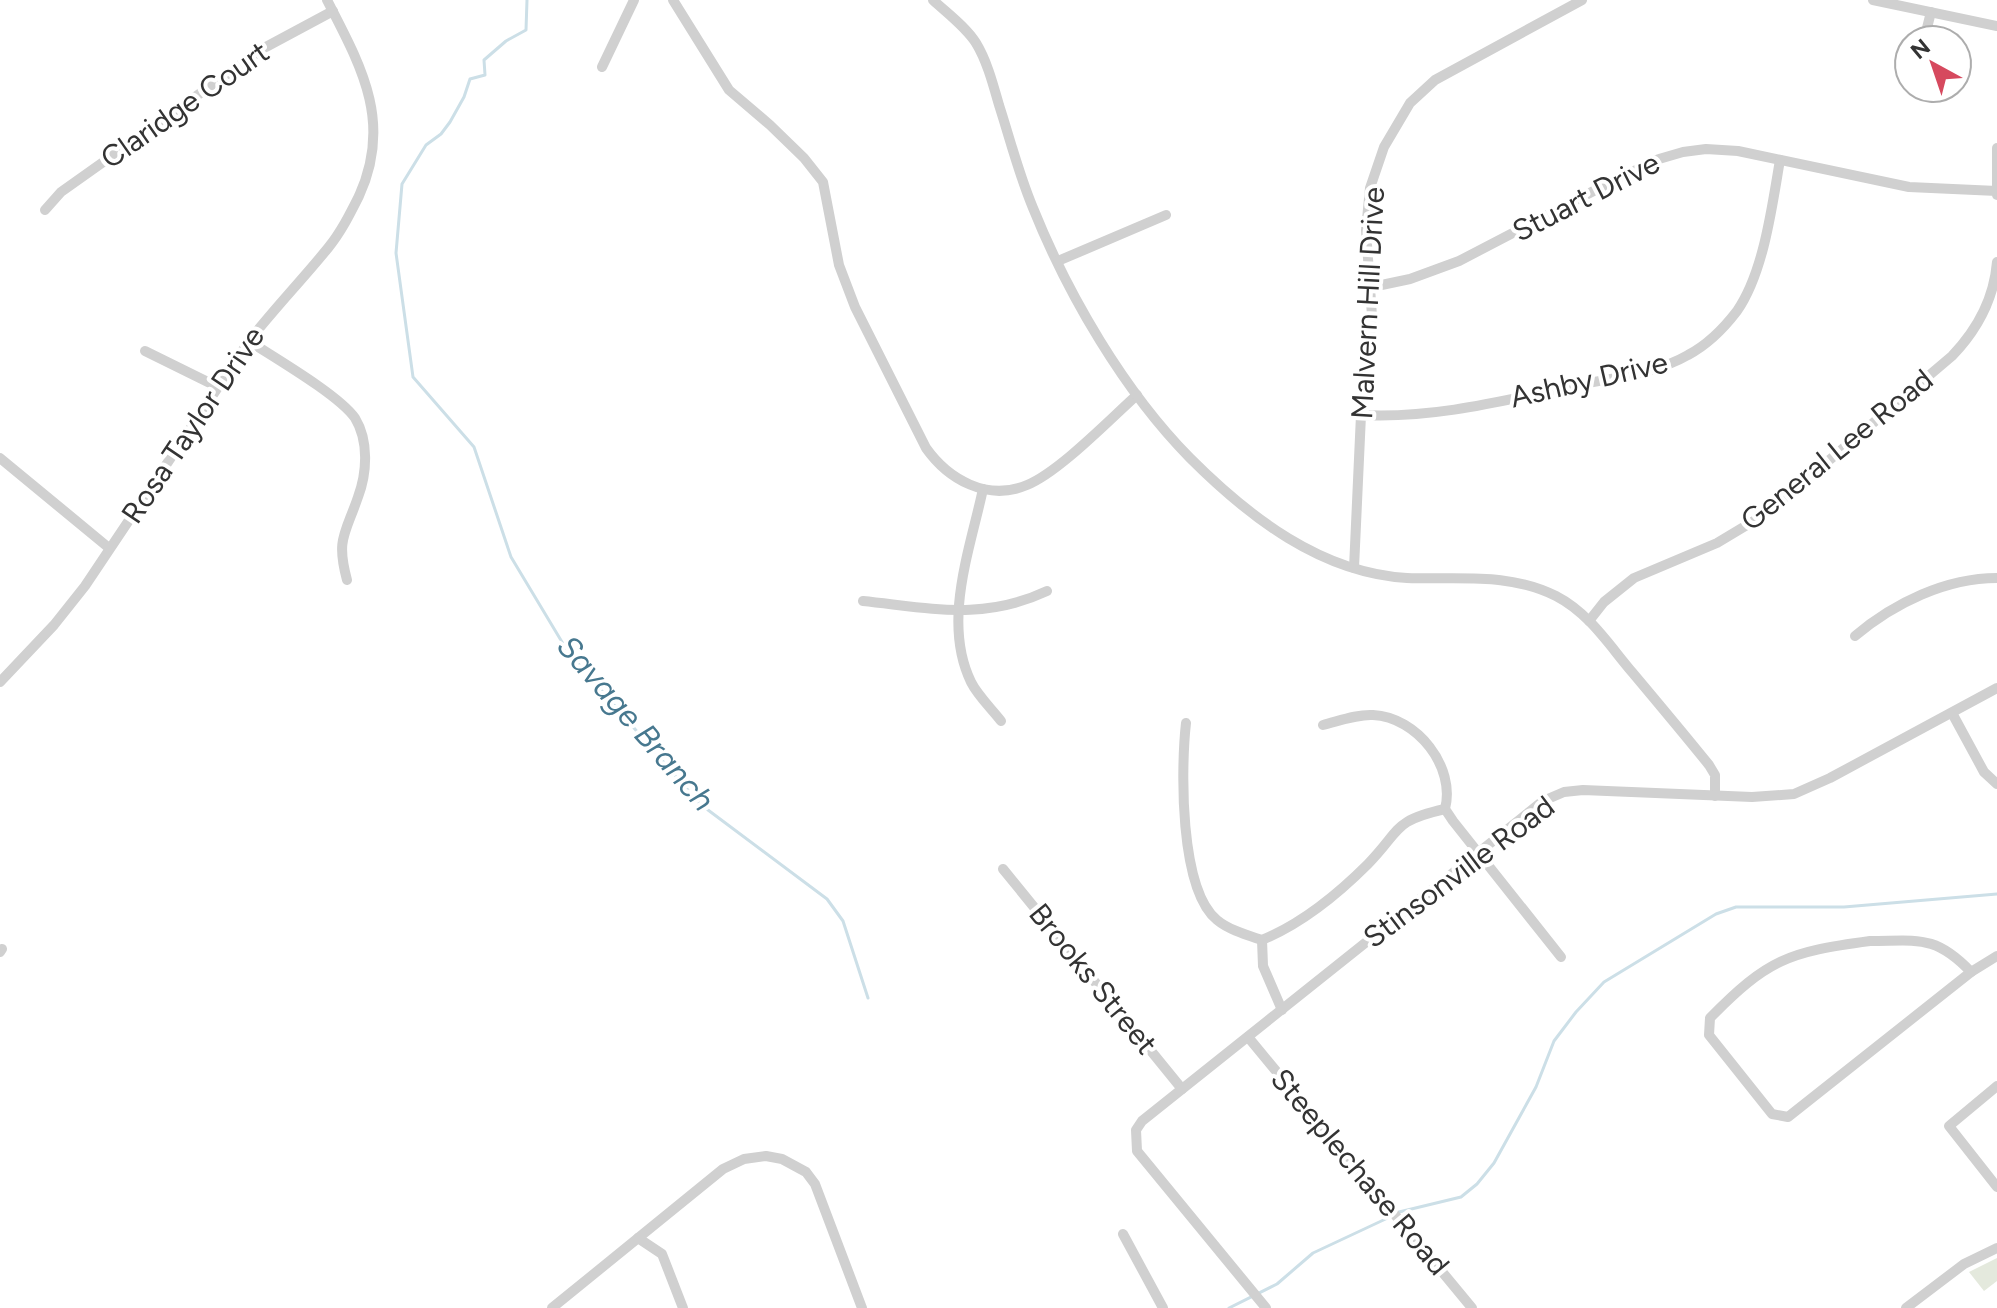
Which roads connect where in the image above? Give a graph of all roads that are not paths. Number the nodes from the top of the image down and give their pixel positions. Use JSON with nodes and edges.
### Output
{"nodes":[{"id":1,"x":634,"y":0,"type":"edge"},
{"id":2,"x":673,"y":0,"type":"edge"},
{"id":3,"x":933,"y":0,"type":"edge"},
{"id":4,"x":1582,"y":0,"type":"edge"},
{"id":5,"x":1873,"y":0,"type":"edge"},
{"id":6,"x":330,"y":5,"type":"edge"},
{"id":7,"x":1931,"y":12,"type":"junction"},
{"id":8,"x":1928,"y":24,"type":"edge"},
{"id":9,"x":1997,"y":26,"type":"edge"},
{"id":10,"x":602,"y":67,"type":"dead end"},
{"id":11,"x":1997,"y":148,"type":"edge"},
{"id":12,"x":1780,"y":160,"type":"junction"},
{"id":13,"x":1997,"y":193,"type":"edge"},
{"id":14,"x":45,"y":210,"type":"dead end"},
{"id":15,"x":1166,"y":215,"type":"dead end"},
{"id":16,"x":1058,"y":261,"type":"junction"},
{"id":17,"x":1997,"y":262,"type":"edge"},
{"id":18,"x":1372,"y":287,"type":"junction"},
{"id":19,"x":249,"y":341,"type":"junction"},
{"id":20,"x":145,"y":351,"type":"dead end"},
{"id":21,"x":218,"y":387,"type":"junction"},
{"id":22,"x":1137,"y":395,"type":"junction"},
{"id":23,"x":1361,"y":415,"type":"junction"},
{"id":24,"x":0,"y":458,"type":"edge"},
{"id":25,"x":983,"y":489,"type":"junction"},
{"id":26,"x":109,"y":548,"type":"junction"},
{"id":27,"x":1354,"y":568,"type":"junction"},
{"id":28,"x":1997,"y":578,"type":"edge"},
{"id":29,"x":347,"y":580,"type":"dead end"},
{"id":30,"x":1047,"y":591,"type":"dead end"},
{"id":31,"x":863,"y":601,"type":"dead end"},
{"id":32,"x":958,"y":611,"type":"junction"},
{"id":33,"x":1589,"y":621,"type":"junction"},
{"id":34,"x":1855,"y":636,"type":"dead end"},
{"id":35,"x":0,"y":682,"type":"edge"},
{"id":36,"x":1997,"y":688,"type":"edge"},
{"id":37,"x":1952,"y":713,"type":"junction"},
{"id":38,"x":1001,"y":721,"type":"dead end"},
{"id":39,"x":1186,"y":723,"type":"dead end"},
{"id":40,"x":1323,"y":725,"type":"dead end"},
{"id":41,"x":1997,"y":784,"type":"edge"},
{"id":42,"x":1715,"y":796,"type":"junction"},
{"id":43,"x":1445,"y":809,"type":"junction"},
{"id":44,"x":1477,"y":854,"type":"junction"},
{"id":45,"x":1003,"y":869,"type":"dead end"},
{"id":46,"x":1262,"y":940,"type":"junction"},
{"id":47,"x":1997,"y":956,"type":"edge"},
{"id":48,"x":1561,"y":957,"type":"dead end"},
{"id":49,"x":1971,"y":972,"type":"junction"},
{"id":50,"x":1282,"y":1010,"type":"junction"},
{"id":51,"x":1248,"y":1037,"type":"junction"},
{"id":52,"x":1997,"y":1086,"type":"edge"},
{"id":53,"x":1182,"y":1089,"type":"junction"},
{"id":54,"x":1997,"y":1187,"type":"edge"},
{"id":55,"x":1123,"y":1234,"type":"dead end"},
{"id":56,"x":638,"y":1238,"type":"junction"},
{"id":57,"x":1997,"y":1248,"type":"edge"},
{"id":58,"x":552,"y":1308,"type":"edge"},
{"id":59,"x":683,"y":1308,"type":"edge"},
{"id":60,"x":862,"y":1308,"type":"edge"},
{"id":61,"x":1163,"y":1308,"type":"edge"},
{"id":62,"x":1266,"y":1308,"type":"edge"},
{"id":63,"x":1472,"y":1308,"type":"edge"},
{"id":64,"x":1906,"y":1308,"type":"edge"}],
"edges":[{"from":1,"to":10,"type":"street"},
{"from":2,"to":25,"type":"street"},
{"from":3,"to":16,"type":"street"},
{"from":4,"to":18,"type":"street","name":"Malvern Hill Drive"},
{"from":5,"to":7,"type":"street"},
{"from":6,"to":14,"type":"street","name":"Claridge Court"},
{"from":6,"to":19,"type":"street","name":"Rosa Taylor Drive"},
{"from":7,"to":8,"type":"street"},
{"from":7,"to":9,"type":"street"},
{"from":11,"to":13,"type":"street"},
{"from":12,"to":13,"type":"street","name":"Stuart Drive"},
{"from":12,"to":18,"type":"street","name":"Stuart Drive"},
{"from":12,"to":23,"type":"street","name":"Ashby Drive"},
{"from":15,"to":16,"type":"street"},
{"from":16,"to":22,"type":"street"},
{"from":17,"to":33,"type":"street","name":"General Lee Road"},
{"from":18,"to":23,"type":"street","name":"Malvern Hill Drive"},
{"from":19,"to":21,"type":"street","name":"Rosa Taylor Drive"},
{"from":19,"to":29,"type":"street"},
{"from":20,"to":21,"type":"street"},
{"from":21,"to":26,"type":"street","name":"Rosa Taylor Drive"},
{"from":22,"to":25,"type":"street"},
{"from":22,"to":27,"type":"street"},
{"from":23,"to":27,"type":"street","name":"Malvern Hill Drive"},
{"from":24,"to":26,"type":"street"},
{"from":25,"to":32,"type":"street"},
{"from":26,"to":35,"type":"street","name":"Rosa Taylor Drive"},
{"from":27,"to":33,"type":"street"},
{"from":28,"to":34,"type":"street"},
{"from":30,"to":32,"type":"street"},
{"from":31,"to":32,"type":"street"},
{"from":32,"to":38,"type":"street"},
{"from":33,"to":42,"type":"street"},
{"from":36,"to":37,"type":"street","name":"Stinsonville Road"},
{"from":37,"to":41,"type":"street"},
{"from":37,"to":42,"type":"street","name":"Stinsonville Road"},
{"from":39,"to":46,"type":"street"},
{"from":40,"to":43,"type":"street"},
{"from":42,"to":44,"type":"street","name":"Stinsonville Road"},
{"from":43,"to":44,"type":"street"},
{"from":43,"to":46,"type":"street"},
{"from":44,"to":48,"type":"street"},
{"from":44,"to":50,"type":"street","name":"Stinsonville Road"},
{"from":45,"to":53,"type":"street","name":"Brooks Street"},
{"from":46,"to":50,"type":"street"},
{"from":47,"to":49,"type":"street"},
{"from":49,"to":49,"type":"street"},
{"from":50,"to":51,"type":"street","name":"Stinsonville Road"},
{"from":51,"to":53,"type":"street","name":"Stinsonville Road"},
{"from":51,"to":63,"type":"street","name":"Steeplechase Road"},
{"from":52,"to":54,"type":"street"},
{"from":53,"to":62,"type":"street","name":"Stinsonville Road"},
{"from":55,"to":61,"type":"street"},
{"from":56,"to":58,"type":"street"},
{"from":56,"to":59,"type":"street"},
{"from":56,"to":60,"type":"street"},
{"from":57,"to":64,"type":"street"}]}
